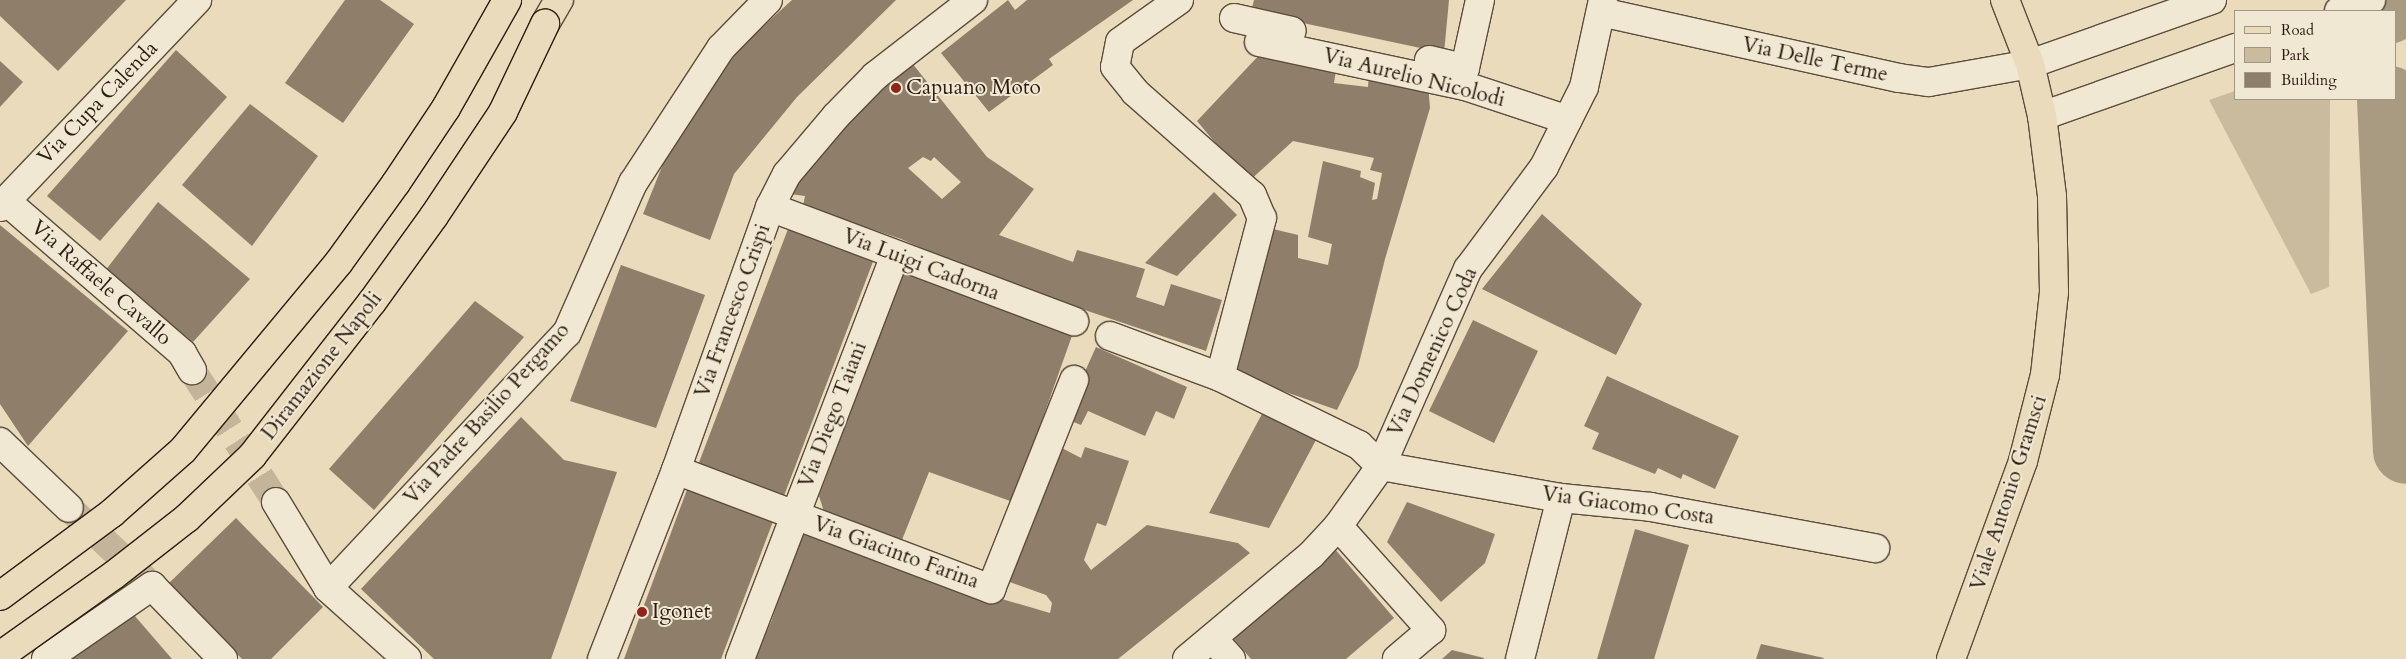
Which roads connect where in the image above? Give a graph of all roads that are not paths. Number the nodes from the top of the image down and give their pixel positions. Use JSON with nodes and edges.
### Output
{"nodes":[{"id":1,"x":197,"y":0,"type":"edge"},
{"id":2,"x":506,"y":0,"type":"edge"},
{"id":3,"x":559,"y":0,"type":"edge"},
{"id":4,"x":768,"y":0,"type":"edge"},
{"id":5,"x":972,"y":0,"type":"edge"},
{"id":6,"x":1179,"y":0,"type":"edge"},
{"id":7,"x":1480,"y":0,"type":"edge"},
{"id":8,"x":2005,"y":0,"type":"edge"},
{"id":9,"x":2212,"y":0,"type":"edge"},
{"id":10,"x":2371,"y":0,"type":"edge"},
{"id":11,"x":1602,"y":6,"type":"edge"},
{"id":12,"x":2342,"y":10,"type":"edge"},
{"id":13,"x":1234,"y":18,"type":"dead end"},
{"id":14,"x":1259,"y":42,"type":"dead end"},
{"id":15,"x":2234,"y":48,"type":"edge"},
{"id":16,"x":2030,"y":64,"type":"junction"},
{"id":17,"x":2042,"y":116,"type":"junction"},
{"id":18,"x":1568,"y":120,"type":"junction"},
{"id":19,"x":3,"y":204,"type":"edge"},
{"id":20,"x":770,"y":207,"type":"junction"},
{"id":21,"x":895,"y":256,"type":"junction"},
{"id":22,"x":1074,"y":321,"type":"dead end"},
{"id":23,"x":1110,"y":336,"type":"dead end"},
{"id":24,"x":192,"y":370,"type":"tunnel mouth"},
{"id":25,"x":1220,"y":377,"type":"junction"},
{"id":26,"x":1074,"y":380,"type":"dead end"},
{"id":27,"x":0,"y":442,"type":"edge"},
{"id":28,"x":1381,"y":466,"type":"junction"},
{"id":29,"x":676,"y":470,"type":"junction"},
{"id":30,"x":1561,"y":498,"type":"junction"},
{"id":31,"x":276,"y":502,"type":"tunnel mouth"},
{"id":32,"x":69,"y":508,"type":"tunnel mouth"},
{"id":33,"x":795,"y":515,"type":"junction"},
{"id":34,"x":1338,"y":526,"type":"junction"},
{"id":35,"x":1875,"y":548,"type":"dead end"},
{"id":36,"x":328,"y":588,"type":"junction"},
{"id":37,"x":0,"y":596,"type":"edge"},
{"id":38,"x":1213,"y":639,"type":"junction"},
{"id":39,"x":0,"y":656,"type":"edge"},
{"id":40,"x":46,"y":659,"type":"edge"},
{"id":41,"x":223,"y":659,"type":"edge"},
{"id":42,"x":408,"y":659,"type":"edge"},
{"id":43,"x":602,"y":659,"type":"edge"},
{"id":44,"x":740,"y":659,"type":"edge"},
{"id":45,"x":1187,"y":659,"type":"edge"},
{"id":46,"x":1231,"y":659,"type":"edge"},
{"id":47,"x":1397,"y":659,"type":"edge"},
{"id":48,"x":1520,"y":659,"type":"edge"},
{"id":49,"x":1952,"y":659,"type":"edge"}],
"edges":[{"from":1,"to":19,"type":"street","name":"Via Cupa Calenda"},
{"from":2,"to":37,"type":"main road","bridge":true},
{"from":3,"to":39,"type":"main road","name":"Diramazione Napoli","bridge":true},
{"from":4,"to":36,"type":"street","name":"Via Padre Basilio Pergamo"},
{"from":5,"to":20,"type":"street","name":"Via Francesco Crispi"},
{"from":6,"to":25,"type":"street"},
{"from":7,"to":13,"type":"street"},
{"from":8,"to":16,"type":"main road","name":"Viale Antonio Gramsci"},
{"from":9,"to":16,"type":"street","name":"Via Delle Terme"},
{"from":10,"to":12,"type":"street"},
{"from":11,"to":16,"type":"street","name":"Via Delle Terme"},
{"from":11,"to":18,"type":"street","name":"Via Domenico Coda"},
{"from":14,"to":18,"type":"street","name":"Via Aurelio Nicolodi"},
{"from":15,"to":17,"type":"street"},
{"from":16,"to":17,"type":"main road","name":"Viale Antonio Gramsci"},
{"from":17,"to":49,"type":"main road","name":"Viale Antonio Gramsci"},
{"from":18,"to":28,"type":"street","name":"Via Domenico Coda"},
{"from":19,"to":24,"type":"street","name":"Via Raffaele Cavallo"},
{"from":20,"to":21,"type":"street","name":"Via Luigi Cadorna"},
{"from":20,"to":29,"type":"street","name":"Via Francesco Crispi"},
{"from":21,"to":22,"type":"street","name":"Via Luigi Cadorna"},
{"from":21,"to":33,"type":"street","name":"Via Diego Taiani"},
{"from":23,"to":25,"type":"street"},
{"from":25,"to":28,"type":"street"},
{"from":26,"to":33,"type":"street","name":"Via Giacinto Farina"},
{"from":27,"to":32,"type":"street"},
{"from":28,"to":30,"type":"street","name":"Via Giacomo Costa"},
{"from":28,"to":34,"type":"street"},
{"from":29,"to":33,"type":"street","name":"Via Giacinto Farina"},
{"from":29,"to":43,"type":"street","name":"Via Francesco Crispi"},
{"from":30,"to":35,"type":"street","name":"Via Giacomo Costa"},
{"from":30,"to":48,"type":"street"},
{"from":31,"to":36,"type":"street"},
{"from":33,"to":44,"type":"street","name":"Via Diego Taiani"},
{"from":34,"to":38,"type":"street"},
{"from":34,"to":47,"type":"street"},
{"from":36,"to":42,"type":"street"},
{"from":38,"to":45,"type":"street"},
{"from":38,"to":46,"type":"street"},
{"from":40,"to":41,"type":"street"}]}
